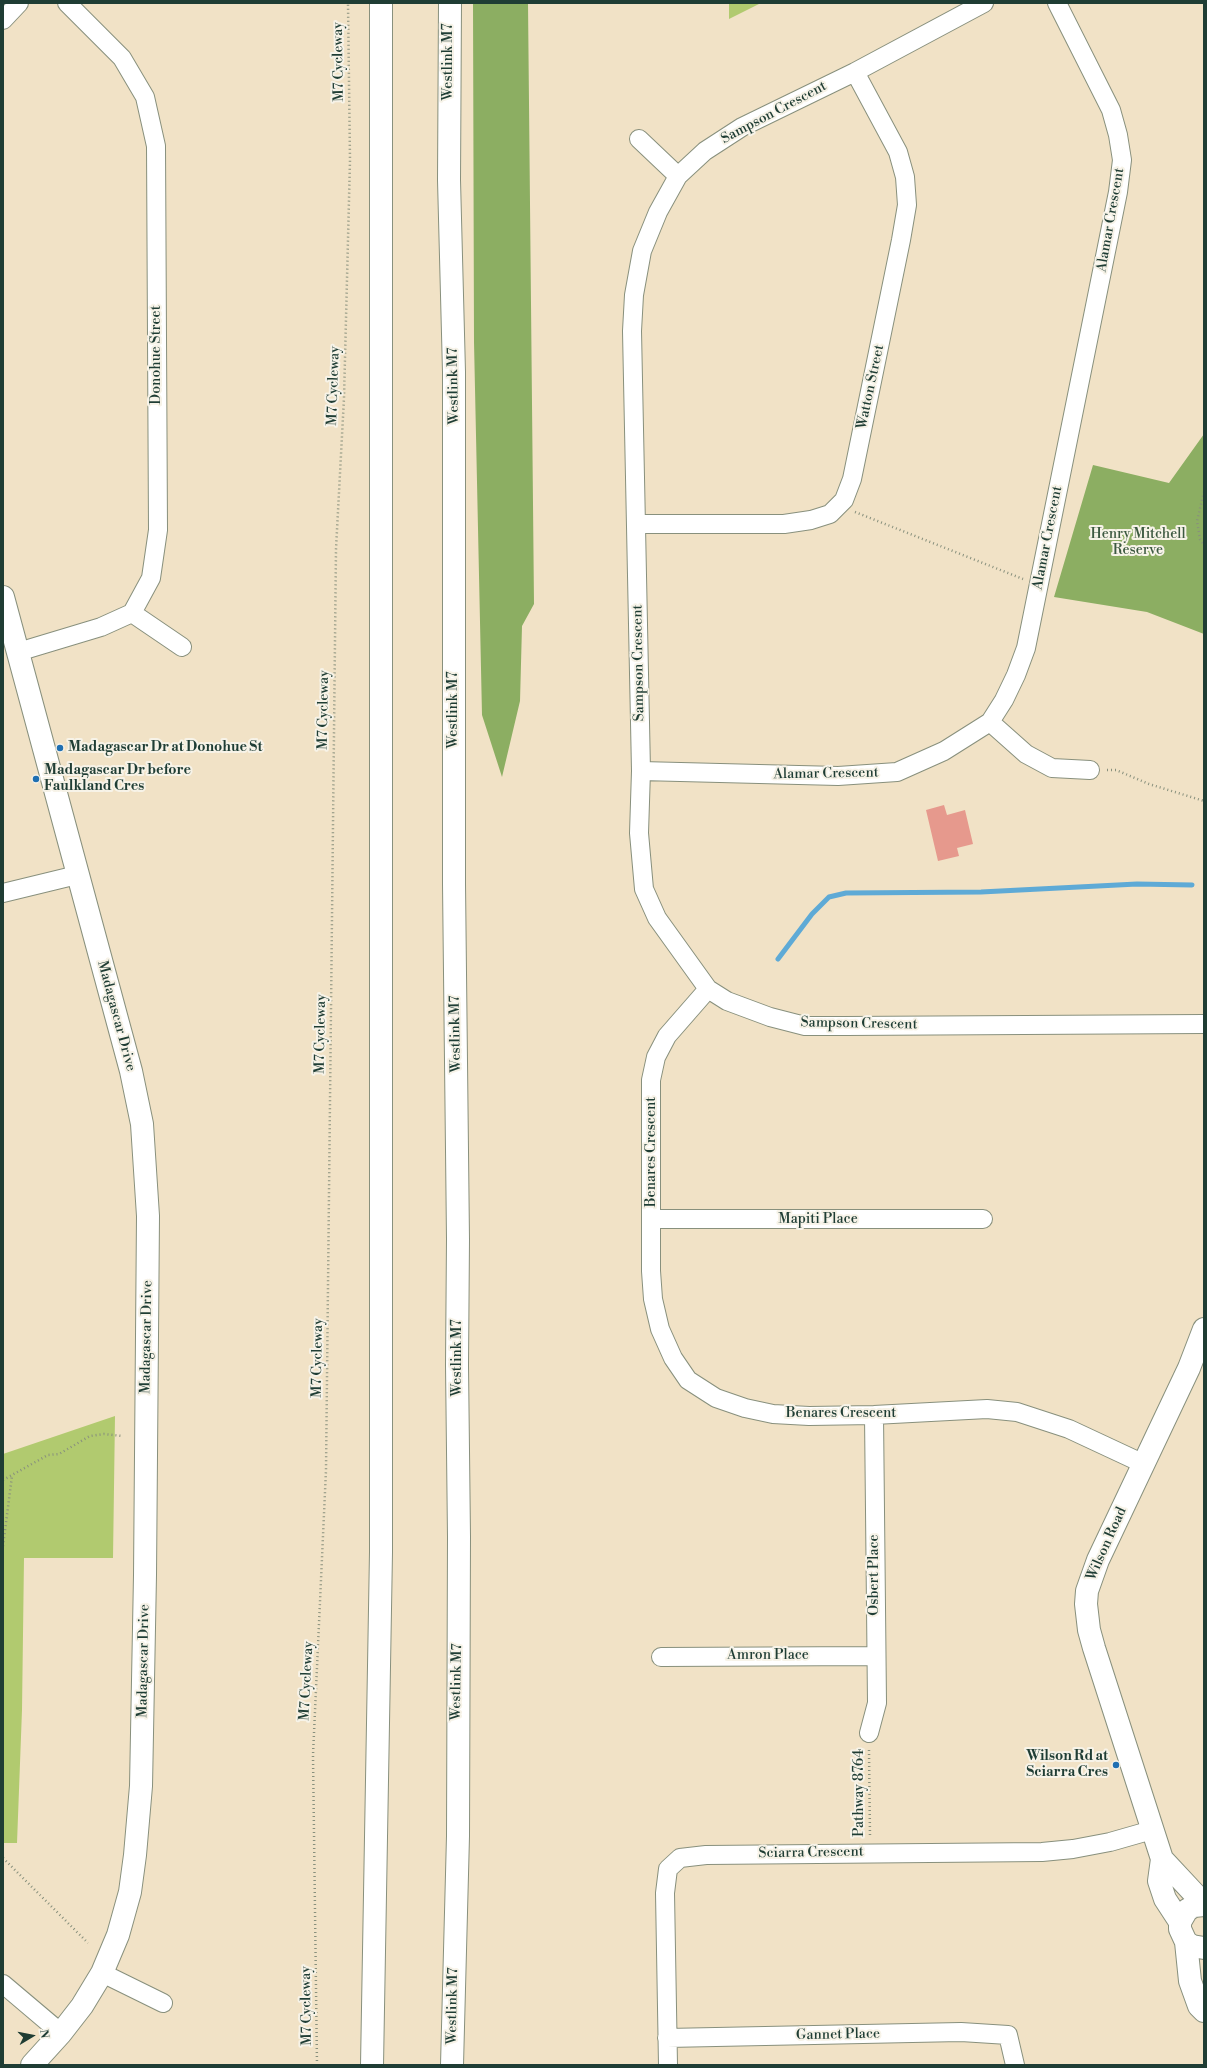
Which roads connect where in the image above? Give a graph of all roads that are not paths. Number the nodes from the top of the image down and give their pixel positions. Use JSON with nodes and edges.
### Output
{"nodes":[{"id":1,"x":19,"y":3,"type":"edge"},
{"id":2,"x":67,"y":3,"type":"edge"},
{"id":3,"x":381,"y":3,"type":"edge"},
{"id":4,"x":450,"y":3,"type":"edge"},
{"id":5,"x":984,"y":3,"type":"edge"},
{"id":6,"x":1057,"y":3,"type":"edge"},
{"id":7,"x":3,"y":20,"type":"edge"},
{"id":8,"x":855,"y":72,"type":"junction"},
{"id":9,"x":639,"y":139,"type":"dead end"},
{"id":10,"x":678,"y":176,"type":"junction"},
{"id":11,"x":637,"y":524,"type":"junction"},
{"id":12,"x":3,"y":597,"type":"edge"},
{"id":13,"x":132,"y":613,"type":"junction"},
{"id":14,"x":182,"y":647,"type":"dead end"},
{"id":15,"x":18,"y":652,"type":"junction"},
{"id":16,"x":990,"y":722,"type":"junction"},
{"id":17,"x":1090,"y":770,"type":"road end"},
{"id":18,"x":641,"y":771,"type":"junction"},
{"id":19,"x":77,"y":874,"type":"junction"},
{"id":20,"x":3,"y":894,"type":"edge"},
{"id":21,"x":708,"y":989,"type":"junction"},
{"id":22,"x":1204,"y":1024,"type":"edge"},
{"id":23,"x":652,"y":1219,"type":"junction"},
{"id":24,"x":983,"y":1219,"type":"dead end"},
{"id":25,"x":1204,"y":1329,"type":"edge"},
{"id":26,"x":874,"y":1415,"type":"junction"},
{"id":27,"x":1144,"y":1464,"type":"junction"},
{"id":28,"x":875,"y":1656,"type":"junction"},
{"id":29,"x":661,"y":1657,"type":"dead end"},
{"id":30,"x":869,"y":1733,"type":"road end"},
{"id":31,"x":1152,"y":1830,"type":"junction"},
{"id":32,"x":458,"y":1836,"type":"junction"},
{"id":33,"x":1162,"y":1860,"type":"junction"},
{"id":34,"x":1204,"y":1905,"type":"edge"},
{"id":35,"x":1190,"y":1937,"type":"edge"},
{"id":36,"x":102,"y":1973,"type":"junction"},
{"id":37,"x":3,"y":1984,"type":"edge"},
{"id":38,"x":163,"y":2004,"type":"dead end"},
{"id":39,"x":1204,"y":2011,"type":"edge"},
{"id":40,"x":61,"y":2033,"type":"junction"},
{"id":41,"x":667,"y":2038,"type":"junction"},
{"id":42,"x":32,"y":2065,"type":"edge"},
{"id":43,"x":372,"y":2065,"type":"edge"},
{"id":44,"x":452,"y":2065,"type":"edge"},
{"id":45,"x":464,"y":2065,"type":"edge"},
{"id":46,"x":668,"y":2065,"type":"edge"},
{"id":47,"x":1015,"y":2065,"type":"edge"}],
"edges":[{"from":1,"to":7,"type":"street"},
{"from":2,"to":13,"type":"street","name":"Donohue Street"},
{"from":3,"to":43,"type":"main road"},
{"from":4,"to":32,"type":"main road","name":"Westlink M7"},
{"from":5,"to":8,"type":"street","name":"Sampson Crescent"},
{"from":6,"to":16,"type":"street","name":"Alamar Crescent"},
{"from":8,"to":10,"type":"street","name":"Sampson Crescent"},
{"from":8,"to":11,"type":"street","name":"Watton Street"},
{"from":9,"to":10,"type":"street"},
{"from":10,"to":11,"type":"street","name":"Sampson Crescent"},
{"from":11,"to":18,"type":"street","name":"Sampson Crescent"},
{"from":12,"to":15,"type":"main road","name":"Madagascar Drive"},
{"from":13,"to":14,"type":"street"},
{"from":13,"to":15,"type":"street"},
{"from":15,"to":19,"type":"main road","name":"Madagascar Drive"},
{"from":16,"to":17,"type":"street"},
{"from":16,"to":18,"type":"street","name":"Alamar Crescent"},
{"from":18,"to":21,"type":"street","name":"Sampson Crescent"},
{"from":19,"to":20,"type":"street"},
{"from":19,"to":36,"type":"main road","name":"Madagascar Drive"},
{"from":21,"to":22,"type":"street","name":"Sampson Crescent"},
{"from":21,"to":23,"type":"street","name":"Benares Crescent"},
{"from":23,"to":24,"type":"street","name":"Mapiti Place"},
{"from":23,"to":26,"type":"street","name":"Benares Crescent"},
{"from":25,"to":27,"type":"main road","name":"Wilson Road"},
{"from":26,"to":27,"type":"street","name":"Benares Crescent"},
{"from":26,"to":28,"type":"street","name":"Osbert Place"},
{"from":27,"to":31,"type":"main road","name":"Wilson Road"},
{"from":28,"to":29,"type":"street","name":"Amron Place"},
{"from":28,"to":30,"type":"street","name":"Osbert Place"},
{"from":31,"to":33,"type":"main road","name":"Wilson Road"},
{"from":31,"to":41,"type":"street","name":"Sciarra Crescent"},
{"from":32,"to":44,"type":"main road","name":"Westlink M7"},
{"from":32,"to":45,"type":"main road"},
{"from":33,"to":34,"type":"main road","name":"Wilson Road"},
{"from":33,"to":35,"type":"main road","name":"Wilson Road"},
{"from":34,"to":35,"type":"main road","name":"Wilson Road"},
{"from":35,"to":39,"type":"main road","name":"Wilson Road"},
{"from":36,"to":38,"type":"street"},
{"from":36,"to":40,"type":"main road","name":"Madagascar Drive"},
{"from":37,"to":40,"type":"street"},
{"from":40,"to":42,"type":"main road","name":"Madagascar Drive"},
{"from":41,"to":46,"type":"street","name":"Sciarra Crescent"},
{"from":41,"to":47,"type":"street","name":"Gannet Place"}]}
